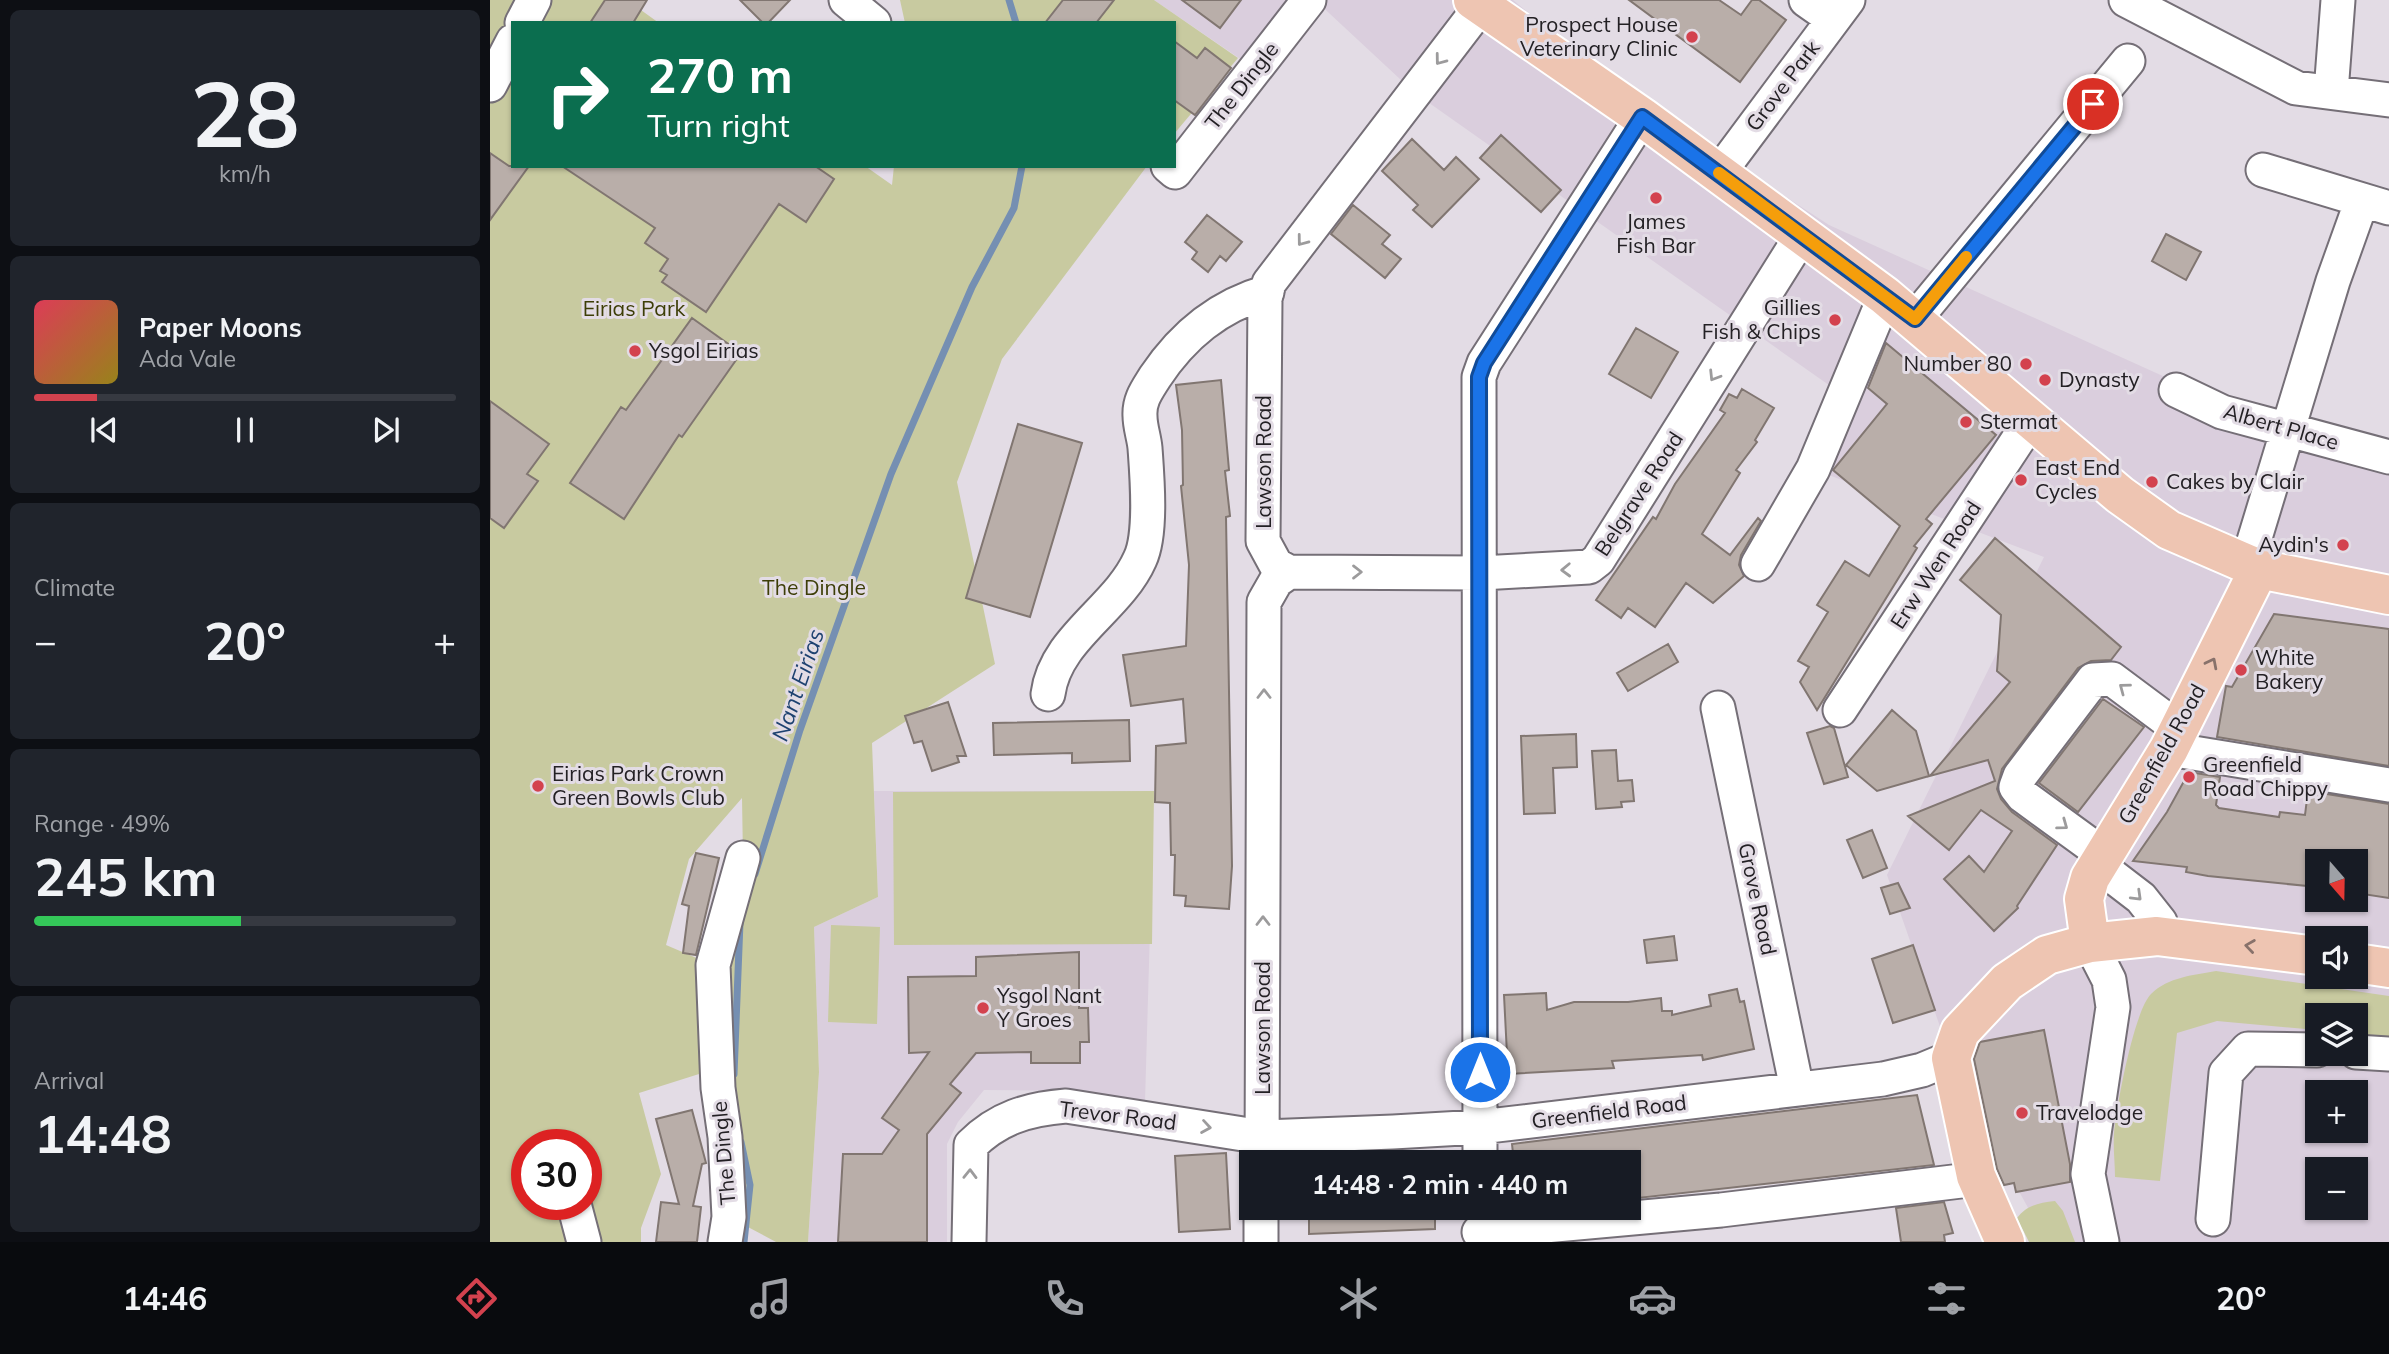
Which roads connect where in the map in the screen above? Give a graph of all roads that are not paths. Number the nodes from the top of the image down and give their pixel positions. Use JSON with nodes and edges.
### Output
{"nodes":[{"id":1,"x":534,"y":0,"type":"edge"},
{"id":2,"x":846,"y":0,"type":"edge"},
{"id":3,"x":1309,"y":0,"type":"edge"},
{"id":4,"x":1807,"y":0,"type":"edge"},
{"id":5,"x":2338,"y":0,"type":"edge"},
{"id":6,"x":1477,"y":3,"type":"edge"},
{"id":7,"x":2145,"y":5,"type":"edge"},
{"id":8,"x":1840,"y":10,"type":"edge"},
{"id":9,"x":523,"y":21,"type":"edge"},
{"id":10,"x":872,"y":21,"type":"edge"},
{"id":11,"x":511,"y":45,"type":"edge"},
{"id":12,"x":2129,"y":61,"type":"dead end"},
{"id":13,"x":490,"y":85,"type":"edge"},
{"id":14,"x":2330,"y":92,"type":"junction"},
{"id":15,"x":2389,"y":100,"type":"edge"},
{"id":16,"x":1642,"y":117,"type":"junction"},
{"id":17,"x":1176,"y":164,"type":"edge"},
{"id":18,"x":2263,"y":170,"type":"dead end"},
{"id":19,"x":1718,"y":173,"type":"junction"},
{"id":20,"x":2376,"y":204,"type":"edge"},
{"id":21,"x":1802,"y":235,"type":"junction"},
{"id":22,"x":1267,"y":292,"type":"junction"},
{"id":23,"x":1885,"y":296,"type":"junction"},
{"id":24,"x":1915,"y":319,"type":"junction"},
{"id":25,"x":2176,"y":390,"type":"dead end"},
{"id":26,"x":2031,"y":420,"type":"junction"},
{"id":27,"x":2288,"y":431,"type":"junction"},
{"id":28,"x":2389,"y":457,"type":"edge"},
{"id":29,"x":1758,"y":564,"type":"dead end"},
{"id":30,"x":2253,"y":567,"type":"junction"},
{"id":31,"x":1289,"y":572,"type":"junction"},
{"id":32,"x":1481,"y":573,"type":"junction"},
{"id":33,"x":2389,"y":595,"type":"edge"},
{"id":34,"x":1048,"y":694,"type":"dead end"},
{"id":35,"x":1718,"y":708,"type":"dead end"},
{"id":36,"x":1840,"y":710,"type":"dead end"},
{"id":37,"x":2174,"y":739,"type":"junction"},
{"id":38,"x":2389,"y":785,"type":"edge"},
{"id":39,"x":743,"y":858,"type":"dead end"},
{"id":40,"x":2101,"y":860,"type":"junction"},
{"id":41,"x":2157,"y":936,"type":"junction"},
{"id":42,"x":2090,"y":943,"type":"junction"},
{"id":43,"x":2305,"y":954,"type":"edge"},
{"id":44,"x":2368,"y":964,"type":"edge"},
{"id":45,"x":2389,"y":968,"type":"edge"},
{"id":46,"x":2305,"y":1050,"type":"edge"},
{"id":47,"x":2368,"y":1053,"type":"edge"},
{"id":48,"x":2389,"y":1054,"type":"edge"},
{"id":49,"x":1951,"y":1058,"type":"junction"},
{"id":50,"x":1797,"y":1089,"type":"junction"},
{"id":51,"x":1480,"y":1127,"type":"junction"},
{"id":52,"x":1262,"y":1149,"type":"edge"},
{"id":53,"x":1480,"y":1150,"type":"edge"},
{"id":54,"x":1961,"y":1181,"type":"dead end"},
{"id":55,"x":2213,"y":1219,"type":"dead end"},
{"id":56,"x":579,"y":1220,"type":"edge"},
{"id":57,"x":1261,"y":1220,"type":"edge"},
{"id":58,"x":1479,"y":1227,"type":"edge"},
{"id":59,"x":584,"y":1242,"type":"edge"},
{"id":60,"x":725,"y":1242,"type":"edge"},
{"id":61,"x":969,"y":1242,"type":"edge"},
{"id":62,"x":1261,"y":1242,"type":"edge"},
{"id":63,"x":2005,"y":1242,"type":"edge"},
{"id":64,"x":2102,"y":1242,"type":"edge"}],
"edges":[{"from":1,"to":9,"type":"street"},
{"from":2,"to":10,"type":"street"},
{"from":3,"to":17,"type":"street","name":"The Dingle"},
{"from":4,"to":8,"type":"street"},
{"from":5,"to":14,"type":"street"},
{"from":6,"to":16,"type":"main road"},
{"from":6,"to":22,"type":"street","one_way":true},
{"from":7,"to":14,"type":"street"},
{"from":8,"to":19,"type":"street","name":"Grove Park"},
{"from":11,"to":13,"type":"street"},
{"from":12,"to":24,"type":"street"},
{"from":14,"to":15,"type":"street"},
{"from":16,"to":19,"type":"main road"},
{"from":16,"to":32,"type":"street"},
{"from":18,"to":20,"type":"street"},
{"from":19,"to":21,"type":"main road"},
{"from":20,"to":27,"type":"street"},
{"from":21,"to":23,"type":"main road"},
{"from":21,"to":32,"type":"street","name":"Belgrave Road","one_way":true},
{"from":22,"to":31,"type":"street","name":"Lawson Road"},
{"from":22,"to":34,"type":"street"},
{"from":23,"to":24,"type":"main road"},
{"from":23,"to":29,"type":"street"},
{"from":24,"to":26,"type":"main road"},
{"from":25,"to":27,"type":"street","name":"Albert Place"},
{"from":26,"to":30,"type":"main road"},
{"from":26,"to":36,"type":"street","name":"Erw Wen Road"},
{"from":27,"to":28,"type":"street","name":"Albert Place"},
{"from":27,"to":30,"type":"street"},
{"from":30,"to":33,"type":"main road"},
{"from":37,"to":30,"type":"main road","name":"Greenfield Road","one_way":true},
{"from":31,"to":32,"type":"street","name":"Belgrave Road","one_way":true},
{"from":52,"to":31,"type":"street","name":"Lawson Road","one_way":true},
{"from":32,"to":51,"type":"street"},
{"from":35,"to":50,"type":"street","name":"Grove Road"},
{"from":37,"to":38,"type":"street"},
{"from":37,"to":40,"type":"main road","name":"Greenfield Road"},
{"from":37,"to":40,"type":"street","one_way":true},
{"from":39,"to":60,"type":"street","name":"The Dingle"},
{"from":40,"to":41,"type":"street","one_way":true},
{"from":40,"to":42,"type":"main road","name":"Greenfield Road"},
{"from":41,"to":42,"type":"main road"},
{"from":43,"to":41,"type":"main road","one_way":true},
{"from":42,"to":49,"type":"main road"},
{"from":42,"to":64,"type":"street"},
{"from":44,"to":45,"type":"main road"},
{"from":46,"to":55,"type":"street"},
{"from":47,"to":48,"type":"street"},
{"from":49,"to":50,"type":"street","name":"Greenfield Road"},
{"from":49,"to":63,"type":"main road"},
{"from":50,"to":51,"type":"street","name":"Greenfield Road"},
{"from":51,"to":52,"type":"street","name":"Greenfield Road"},
{"from":51,"to":53,"type":"street"},
{"from":61,"to":52,"type":"street","name":"Trevor Road","one_way":true},
{"from":54,"to":58,"type":"street"},
{"from":56,"to":59,"type":"street"},
{"from":57,"to":62,"type":"street"}]}
